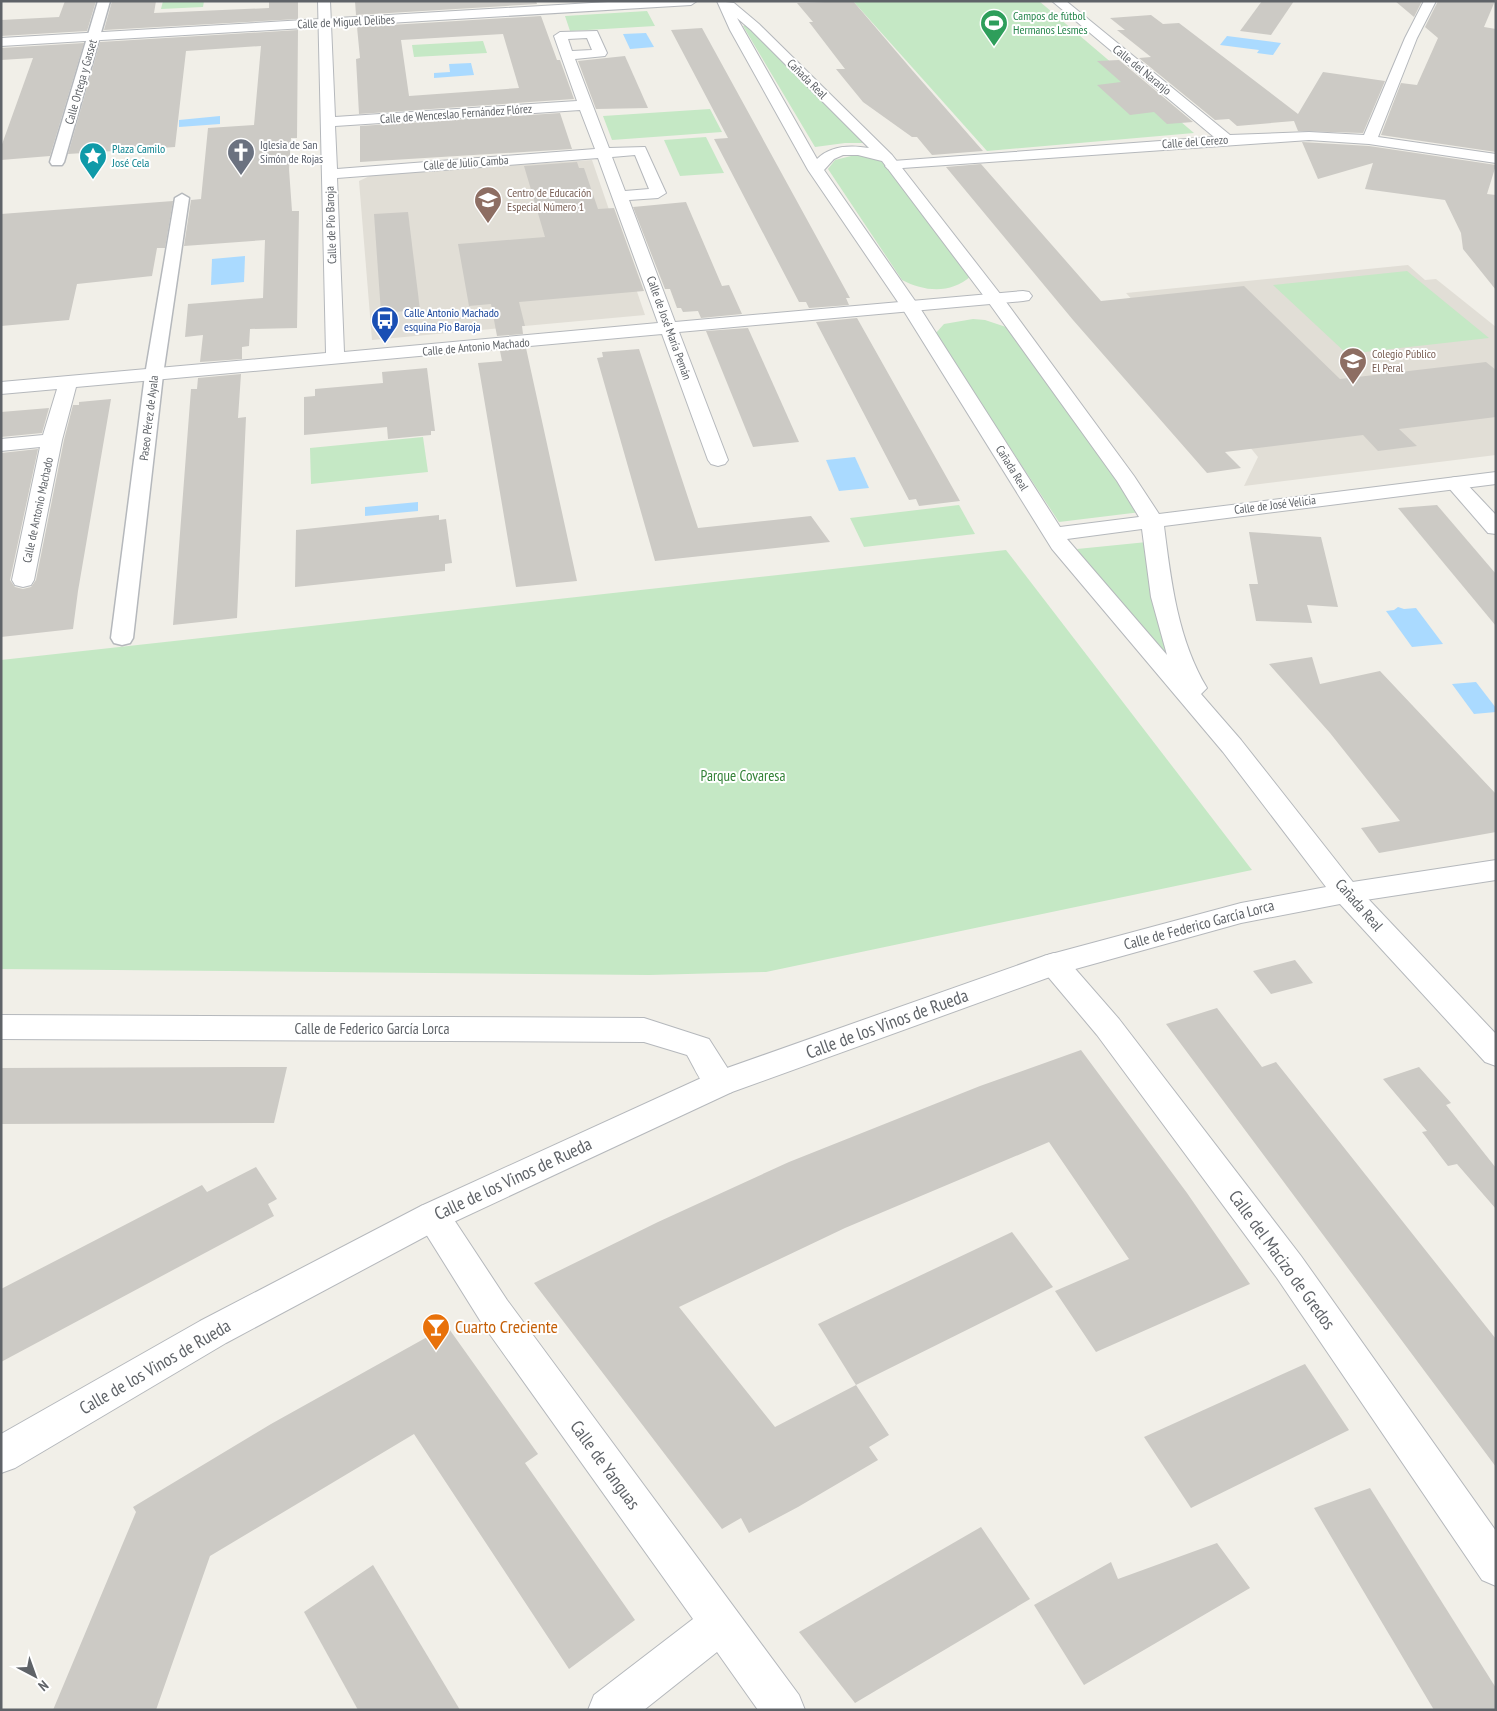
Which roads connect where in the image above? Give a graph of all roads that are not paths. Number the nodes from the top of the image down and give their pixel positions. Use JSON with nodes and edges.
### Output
{"nodes":[{"id":1,"x":104,"y":1,"type":"edge"},
{"id":2,"x":324,"y":1,"type":"edge"},
{"id":3,"x":691,"y":1,"type":"edge"},
{"id":4,"x":724,"y":1,"type":"edge"},
{"id":5,"x":1058,"y":1,"type":"edge"},
{"id":6,"x":1430,"y":1,"type":"edge"},
{"id":7,"x":325,"y":23,"type":"junction"},
{"id":8,"x":94,"y":36,"type":"junction"},
{"id":9,"x":1,"y":42,"type":"edge"},
{"id":10,"x":568,"y":55,"type":"dead end"},
{"id":11,"x":586,"y":106,"type":"junction"},
{"id":12,"x":327,"y":122,"type":"junction"},
{"id":13,"x":1227,"y":140,"type":"junction"},
{"id":14,"x":1369,"y":140,"type":"junction"},
{"id":15,"x":603,"y":153,"type":"junction"},
{"id":16,"x":1496,"y":159,"type":"edge"},
{"id":17,"x":57,"y":162,"type":"dead end"},
{"id":18,"x":890,"y":162,"type":"junction"},
{"id":19,"x":816,"y":170,"type":"junction"},
{"id":20,"x":330,"y":174,"type":"junction"},
{"id":21,"x":620,"y":196,"type":"junction"},
{"id":22,"x":182,"y":198,"type":"dead end"},
{"id":23,"x":1023,"y":296,"type":"dead end"},
{"id":24,"x":996,"y":299,"type":"junction"},
{"id":25,"x":911,"y":308,"type":"junction"},
{"id":26,"x":668,"y":329,"type":"junction"},
{"id":27,"x":335,"y":359,"type":"junction"},
{"id":28,"x":154,"y":375,"type":"junction"},
{"id":29,"x":68,"y":382,"type":"junction"},
{"id":30,"x":1,"y":388,"type":"edge"},
{"id":31,"x":52,"y":440,"type":"junction"},
{"id":32,"x":1,"y":444,"type":"edge"},
{"id":33,"x":718,"y":460,"type":"dead end"},
{"id":34,"x":1496,"y":478,"type":"edge"},
{"id":35,"x":1455,"y":483,"type":"junction"},
{"id":36,"x":1152,"y":522,"type":"junction"},
{"id":37,"x":1496,"y":528,"type":"edge"},
{"id":38,"x":1054,"y":534,"type":"junction"},
{"id":39,"x":23,"y":580,"type":"dead end"},
{"id":40,"x":122,"y":638,"type":"dead end"},
{"id":41,"x":1232,"y":746,"type":"junction"},
{"id":42,"x":1496,"y":870,"type":"edge"},
{"id":43,"x":1346,"y":893,"type":"junction"},
{"id":44,"x":1054,"y":964,"type":"junction"},
{"id":45,"x":1,"y":1027,"type":"edge"},
{"id":46,"x":1496,"y":1054,"type":"edge"},
{"id":47,"x":721,"y":1082,"type":"junction"},
{"id":48,"x":433,"y":1216,"type":"junction"},
{"id":49,"x":1,"y":1455,"type":"edge"},
{"id":50,"x":1496,"y":1566,"type":"edge"},
{"id":51,"x":720,"y":1624,"type":"junction"},
{"id":52,"x":609,"y":1710,"type":"edge"},
{"id":53,"x":784,"y":1710,"type":"edge"}],
"edges":[{"from":1,"to":8,"type":"street","name":"Calle Ortega y Gasset"},
{"from":2,"to":7,"type":"street","name":"Calle de Pío Baroja"},
{"from":3,"to":7,"type":"street","name":"Calle de Miguel Delibes"},
{"from":4,"to":18,"type":"street","name":"Cañada Real"},
{"from":4,"to":19,"type":"street","name":"Cañada Real"},
{"from":5,"to":13,"type":"street","name":"Calle del Naranjo"},
{"from":6,"to":14,"type":"street"},
{"from":7,"to":8,"type":"street","name":"Calle de Miguel Delibes"},
{"from":7,"to":12,"type":"street","name":"Calle de Pío Baroja"},
{"from":8,"to":9,"type":"street","name":"Calle de Miguel Delibes"},
{"from":8,"to":17,"type":"street","name":"Calle Ortega y Gasset"},
{"from":10,"to":11,"type":"street","name":"Calle de José María Pemán"},
{"from":11,"to":12,"type":"street","name":"Calle de Wenceslao Fernández Flórez"},
{"from":11,"to":15,"type":"street","name":"Calle de José María Pemán"},
{"from":12,"to":20,"type":"street","name":"Calle de Pío Baroja"},
{"from":13,"to":14,"type":"street","name":"Calle del Cerezo"},
{"from":13,"to":18,"type":"street","name":"Calle del Cerezo"},
{"from":14,"to":16,"type":"street","name":"Calle del Cerezo"},
{"from":15,"to":20,"type":"street","name":"Calle de Julio Camba"},
{"from":15,"to":21,"type":"street","name":"Calle de José María Pemán"},
{"from":15,"to":21,"type":"street"},
{"from":18,"to":19,"type":"street"},
{"from":18,"to":24,"type":"street","name":"Cañada Real"},
{"from":19,"to":25,"type":"street","name":"Cañada Real"},
{"from":20,"to":27,"type":"street","name":"Calle de Pío Baroja"},
{"from":21,"to":26,"type":"street","name":"Calle de José María Pemán"},
{"from":22,"to":28,"type":"street","name":"Paseo Pérez de Ayala"},
{"from":23,"to":24,"type":"street","name":"Calle de Antonio Machado"},
{"from":24,"to":25,"type":"street","name":"Calle de Antonio Machado"},
{"from":24,"to":36,"type":"street","name":"Cañada Real"},
{"from":25,"to":26,"type":"street","name":"Calle de Antonio Machado"},
{"from":25,"to":38,"type":"street","name":"Cañada Real"},
{"from":26,"to":27,"type":"street","name":"Calle de Antonio Machado"},
{"from":26,"to":33,"type":"street","name":"Calle de José María Pemán"},
{"from":27,"to":28,"type":"street","name":"Calle de Antonio Machado"},
{"from":28,"to":29,"type":"street","name":"Calle de Antonio Machado"},
{"from":28,"to":40,"type":"street","name":"Paseo Pérez de Ayala"},
{"from":29,"to":30,"type":"street","name":"Calle de Antonio Machado"},
{"from":29,"to":31,"type":"street","name":"Calle de Antonio Machado"},
{"from":31,"to":32,"type":"street","name":"Calle de Antonio Machado"},
{"from":31,"to":39,"type":"street","name":"Calle de Antonio Machado"},
{"from":34,"to":35,"type":"street","name":"Calle de José Velicia"},
{"from":35,"to":36,"type":"street","name":"Calle de José Velicia"},
{"from":35,"to":37,"type":"street"},
{"from":36,"to":38,"type":"street","name":"Calle de José Velicia"},
{"from":36,"to":41,"type":"street","name":"Cañada Real"},
{"from":38,"to":41,"type":"street","name":"Cañada Real"},
{"from":41,"to":43,"type":"street","name":"Cañada Real"},
{"from":42,"to":43,"type":"street","name":"Calle de Federico García Lorca"},
{"from":43,"to":44,"type":"street","name":"Calle de Federico García Lorca"},
{"from":43,"to":46,"type":"street","name":"Cañada Real"},
{"from":44,"to":47,"type":"street","name":"Calle de los Vinos de Rueda"},
{"from":44,"to":50,"type":"street","name":"Calle del Macizo de Gredos"},
{"from":45,"to":47,"type":"street","name":"Calle de Federico García Lorca"},
{"from":47,"to":48,"type":"street","name":"Calle de los Vinos de Rueda"},
{"from":48,"to":49,"type":"street","name":"Calle de los Vinos de Rueda"},
{"from":48,"to":51,"type":"street","name":"Calle de Yanguas"},
{"from":51,"to":52,"type":"street"},
{"from":51,"to":53,"type":"street","name":"Calle de Yanguas"}]}
